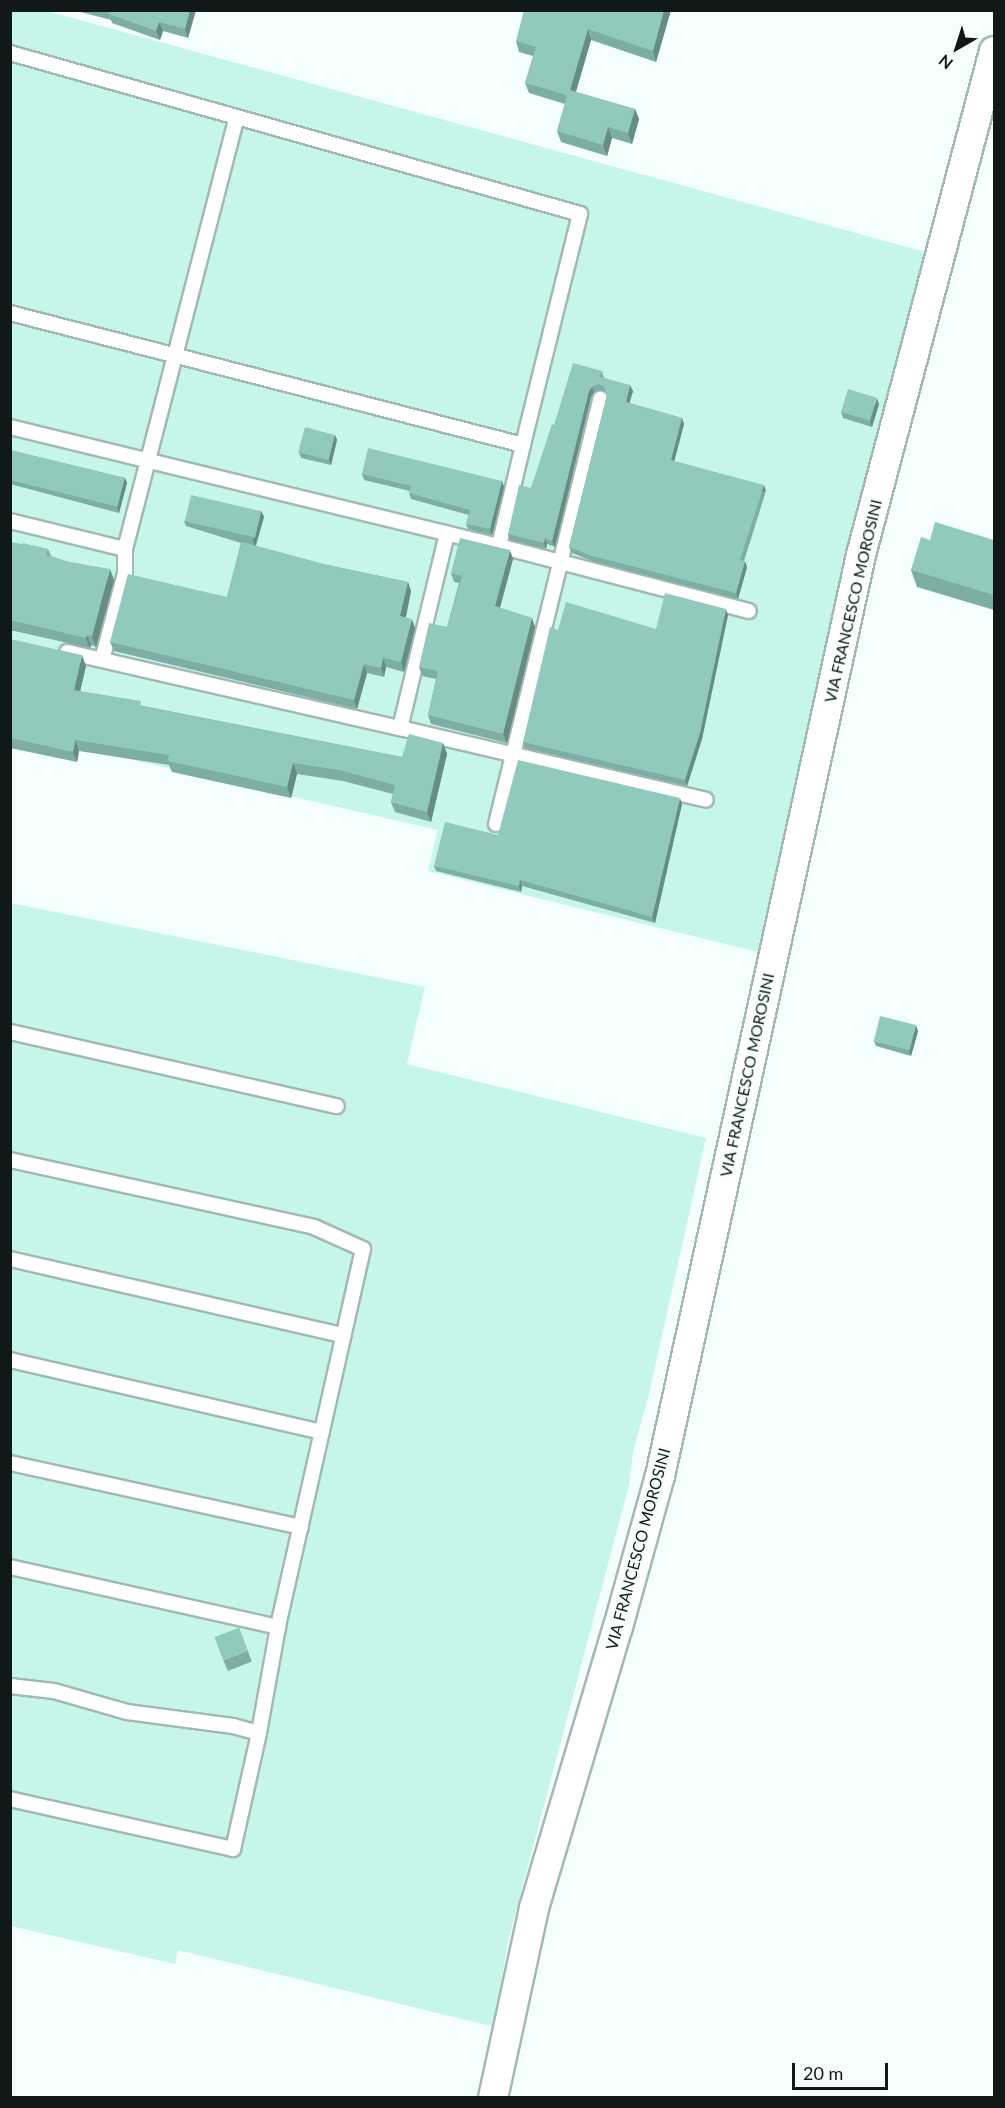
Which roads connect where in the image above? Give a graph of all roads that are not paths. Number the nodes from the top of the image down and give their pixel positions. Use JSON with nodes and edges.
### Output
{"nodes":[{"id":1,"x":994,"y":51,"type":"edge"},
{"id":2,"x":10,"y":53,"type":"edge"},
{"id":3,"x":237,"y":117,"type":"junction"},
{"id":4,"x":10,"y":313,"type":"edge"},
{"id":5,"x":175,"y":355,"type":"junction"},
{"id":6,"x":600,"y":399,"type":"dead end"},
{"id":7,"x":10,"y":427,"type":"edge"},
{"id":8,"x":522,"y":445,"type":"junction"},
{"id":9,"x":148,"y":462,"type":"junction"},
{"id":10,"x":10,"y":521,"type":"edge"},
{"id":11,"x":447,"y":534,"type":"junction"},
{"id":12,"x":499,"y":546,"type":"junction"},
{"id":13,"x":125,"y":549,"type":"junction"},
{"id":14,"x":558,"y":562,"type":"junction"},
{"id":15,"x":749,"y":610,"type":"dead end"},
{"id":16,"x":56,"y":650,"type":"edge"},
{"id":17,"x":102,"y":660,"type":"junction"},
{"id":18,"x":400,"y":728,"type":"junction"},
{"id":19,"x":511,"y":754,"type":"junction"},
{"id":20,"x":706,"y":800,"type":"dead end"},
{"id":21,"x":496,"y":824,"type":"dead end"},
{"id":22,"x":10,"y":1032,"type":"edge"},
{"id":23,"x":336,"y":1106,"type":"dead end"},
{"id":24,"x":10,"y":1160,"type":"edge"},
{"id":25,"x":10,"y":1259,"type":"edge"},
{"id":26,"x":344,"y":1335,"type":"junction"},
{"id":27,"x":10,"y":1360,"type":"edge"},
{"id":28,"x":322,"y":1432,"type":"junction"},
{"id":29,"x":10,"y":1463,"type":"edge"},
{"id":30,"x":301,"y":1527,"type":"junction"},
{"id":31,"x":10,"y":1567,"type":"edge"},
{"id":32,"x":278,"y":1628,"type":"junction"},
{"id":33,"x":10,"y":1686,"type":"edge"},
{"id":34,"x":259,"y":1733,"type":"junction"},
{"id":35,"x":10,"y":1799,"type":"edge"},
{"id":36,"x":493,"y":2097,"type":"edge"}],
"edges":[{"from":1,"to":36,"type":"street","name":"VIA FRANCESCO MOROSINI"},
{"from":2,"to":3,"type":"lane"},
{"from":3,"to":5,"type":"lane"},
{"from":3,"to":8,"type":"lane"},
{"from":4,"to":5,"type":"lane"},
{"from":5,"to":8,"type":"lane"},
{"from":5,"to":9,"type":"lane"},
{"from":6,"to":14,"type":"lane"},
{"from":7,"to":9,"type":"lane"},
{"from":8,"to":12,"type":"lane"},
{"from":9,"to":11,"type":"lane"},
{"from":9,"to":13,"type":"lane"},
{"from":10,"to":13,"type":"lane"},
{"from":11,"to":12,"type":"lane"},
{"from":11,"to":18,"type":"lane"},
{"from":12,"to":14,"type":"lane"},
{"from":13,"to":17,"type":"lane"},
{"from":14,"to":15,"type":"lane"},
{"from":14,"to":19,"type":"lane"},
{"from":16,"to":17,"type":"lane"},
{"from":17,"to":18,"type":"lane"},
{"from":18,"to":19,"type":"lane"},
{"from":19,"to":20,"type":"lane"},
{"from":19,"to":21,"type":"lane"},
{"from":22,"to":23,"type":"lane"},
{"from":24,"to":26,"type":"lane"},
{"from":25,"to":26,"type":"lane"},
{"from":26,"to":28,"type":"lane"},
{"from":27,"to":28,"type":"lane"},
{"from":28,"to":30,"type":"lane"},
{"from":29,"to":30,"type":"lane"},
{"from":30,"to":32,"type":"lane"},
{"from":31,"to":32,"type":"lane"},
{"from":32,"to":34,"type":"lane"},
{"from":33,"to":34,"type":"lane"},
{"from":34,"to":35,"type":"lane"}]}
